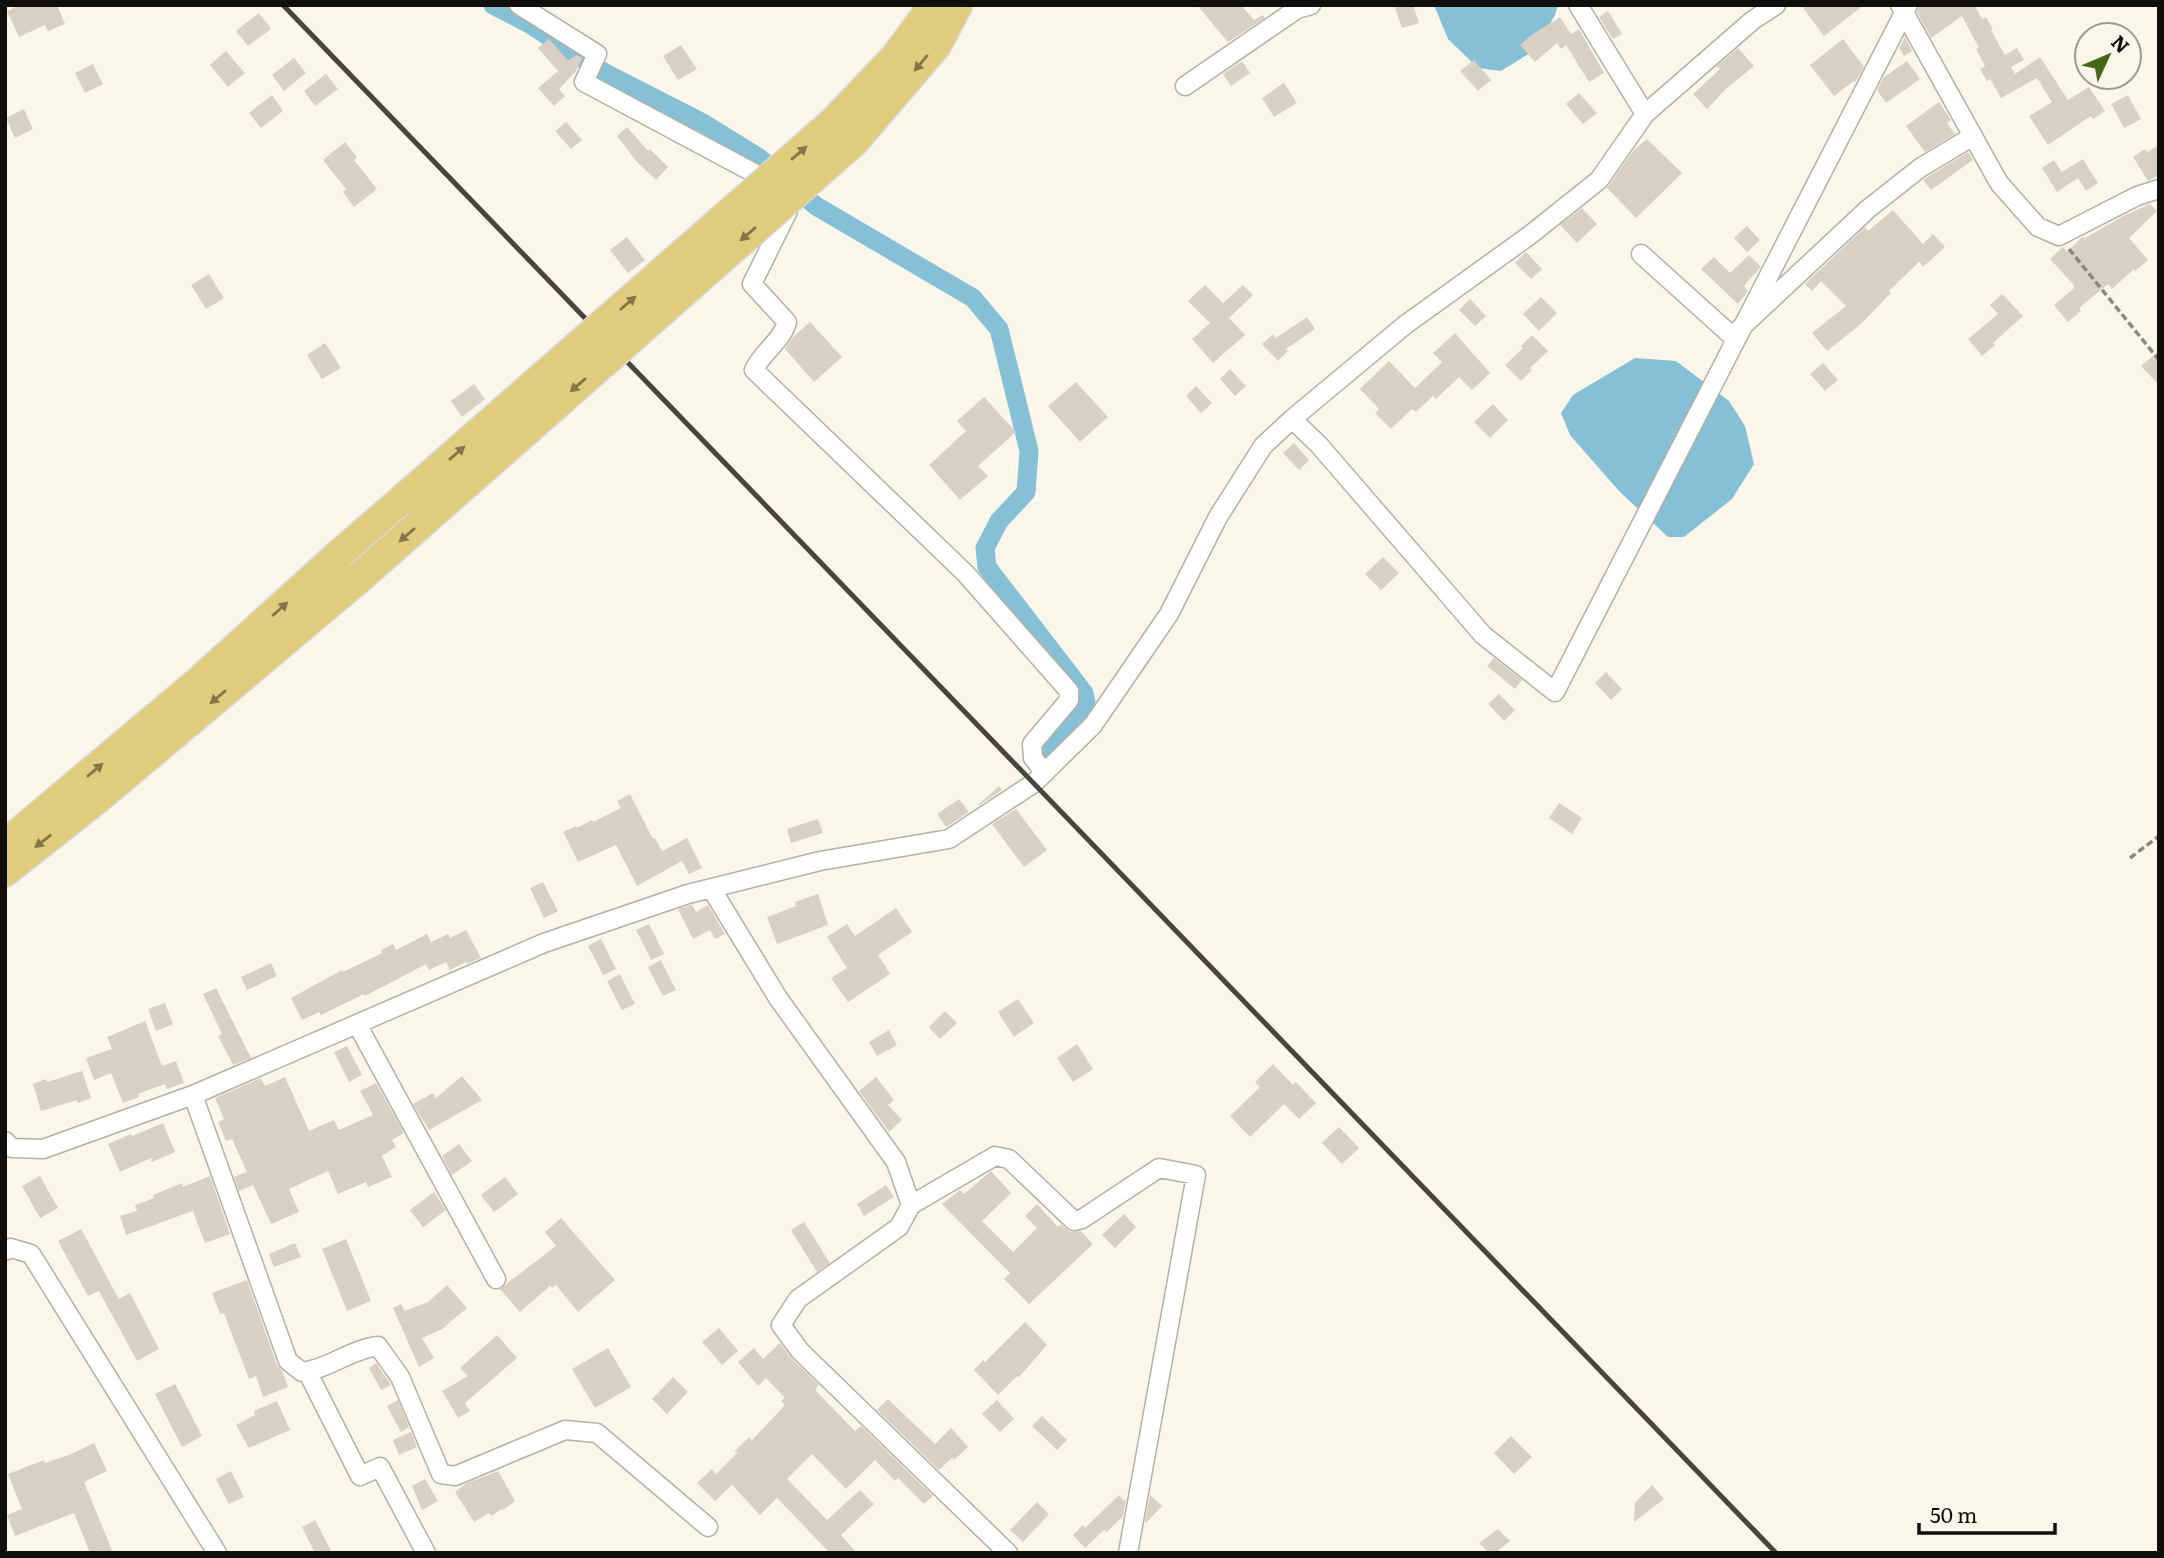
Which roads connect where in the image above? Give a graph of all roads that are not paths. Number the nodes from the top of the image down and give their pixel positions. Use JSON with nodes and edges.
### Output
{"nodes":[{"id":1,"x":519,"y":5,"type":"edge"},
{"id":2,"x":934,"y":5,"type":"edge"},
{"id":3,"x":957,"y":5,"type":"edge"},
{"id":4,"x":1311,"y":5,"type":"edge"},
{"id":5,"x":1578,"y":5,"type":"edge"},
{"id":6,"x":1776,"y":5,"type":"edge"},
{"id":7,"x":1900,"y":5,"type":"edge"},
{"id":8,"x":1908,"y":5,"type":"edge"},
{"id":9,"x":1185,"y":86,"type":"dead end"},
{"id":10,"x":1645,"y":114,"type":"junction"},
{"id":11,"x":844,"y":131,"type":"junction"},
{"id":12,"x":1973,"y":136,"type":"junction"},
{"id":13,"x":2159,"y":189,"type":"edge"},
{"id":14,"x":1642,"y":254,"type":"dead end"},
{"id":15,"x":1292,"y":419,"type":"junction"},
{"id":16,"x":1045,"y":773,"type":"junction"},
{"id":17,"x":5,"y":845,"type":"edge"},
{"id":18,"x":5,"y":871,"type":"edge"},
{"id":19,"x":711,"y":888,"type":"junction"},
{"id":20,"x":357,"y":1024,"type":"junction"},
{"id":21,"x":193,"y":1095,"type":"junction"},
{"id":22,"x":5,"y":1141,"type":"edge"},
{"id":23,"x":911,"y":1205,"type":"junction"},
{"id":24,"x":5,"y":1251,"type":"edge"},
{"id":25,"x":496,"y":1279,"type":"dead end"},
{"id":26,"x":307,"y":1371,"type":"junction"},
{"id":27,"x":708,"y":1527,"type":"dead end"},
{"id":28,"x":217,"y":1553,"type":"edge"},
{"id":29,"x":426,"y":1553,"type":"edge"},
{"id":30,"x":1007,"y":1553,"type":"edge"},
{"id":31,"x":1128,"y":1553,"type":"edge"}],
"edges":[{"from":1,"to":16,"type":"street"},
{"from":2,"to":11,"type":"main road"},
{"from":3,"to":11,"type":"main road","one_way":true},
{"from":4,"to":9,"type":"street"},
{"from":5,"to":10,"type":"street"},
{"from":6,"to":10,"type":"street"},
{"from":7,"to":12,"type":"street"},
{"from":8,"to":15,"type":"street"},
{"from":10,"to":15,"type":"street"},
{"from":17,"to":11,"type":"main road","one_way":true,"bridge":true},
{"from":11,"to":18,"type":"main road","one_way":true,"bridge":true},
{"from":12,"to":13,"type":"street"},
{"from":12,"to":14,"type":"street"},
{"from":15,"to":16,"type":"street"},
{"from":16,"to":19,"type":"street"},
{"from":19,"to":20,"type":"street"},
{"from":19,"to":23,"type":"street"},
{"from":20,"to":21,"type":"street"},
{"from":20,"to":25,"type":"street"},
{"from":21,"to":22,"type":"street"},
{"from":21,"to":26,"type":"street"},
{"from":23,"to":30,"type":"street"},
{"from":23,"to":31,"type":"street"},
{"from":24,"to":28,"type":"street"},
{"from":26,"to":27,"type":"street"},
{"from":26,"to":29,"type":"street"}]}
